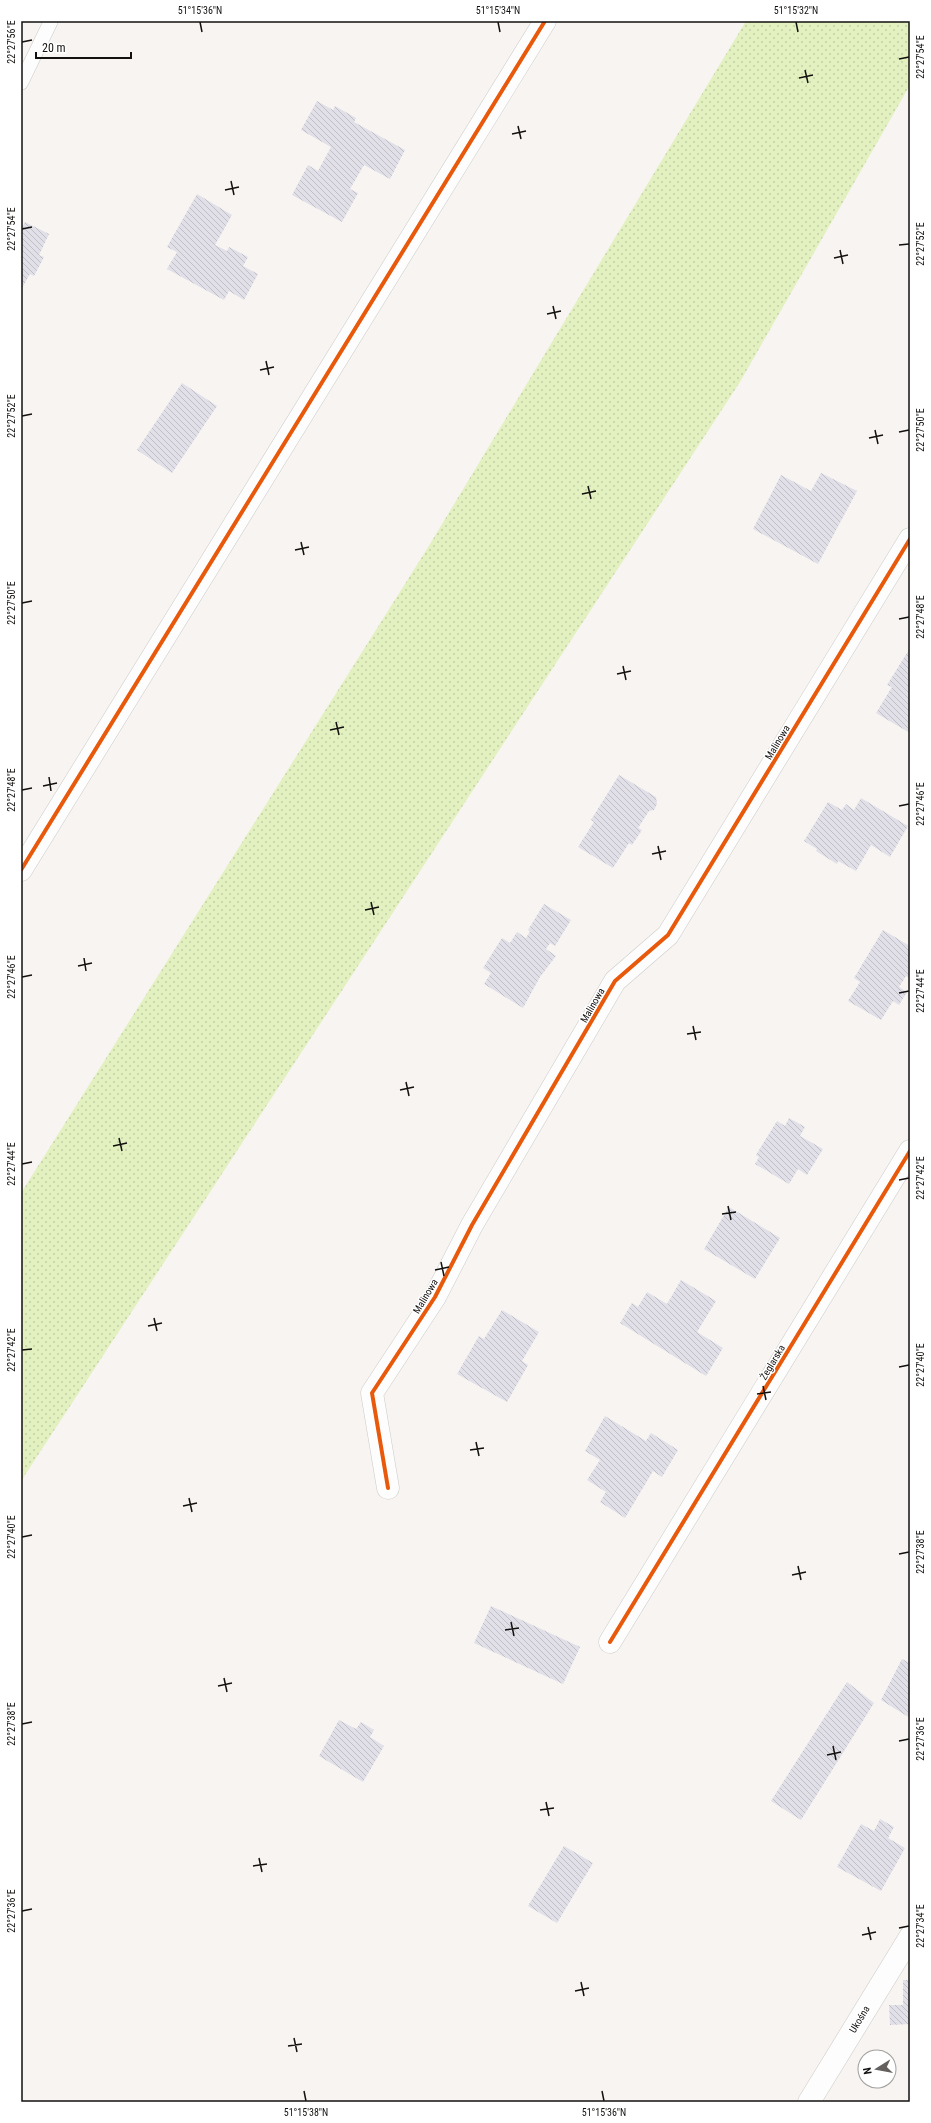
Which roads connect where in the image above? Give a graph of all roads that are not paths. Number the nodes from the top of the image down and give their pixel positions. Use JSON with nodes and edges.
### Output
{"nodes":[{"id":1,"x":51,"y":21,"type":"edge"},
{"id":2,"x":545,"y":21,"type":"edge"},
{"id":3,"x":21,"y":83,"type":"edge"},
{"id":4,"x":910,"y":539,"type":"edge"},
{"id":5,"x":21,"y":870,"type":"edge"},
{"id":6,"x":910,"y":1151,"type":"edge"},
{"id":7,"x":388,"y":1488,"type":"dead end"},
{"id":8,"x":610,"y":1642,"type":"dead end"},
{"id":9,"x":910,"y":1937,"type":"edge"},
{"id":10,"x":809,"y":2102,"type":"edge"}],
"edges":[{"from":1,"to":3,"type":"lane"},
{"from":2,"to":5,"type":"street"},
{"from":4,"to":7,"type":"street","name":"Malinowa"},
{"from":6,"to":8,"type":"street","name":"Żeglarska"},
{"from":9,"to":10,"type":"street","name":"Ukośna"}]}
